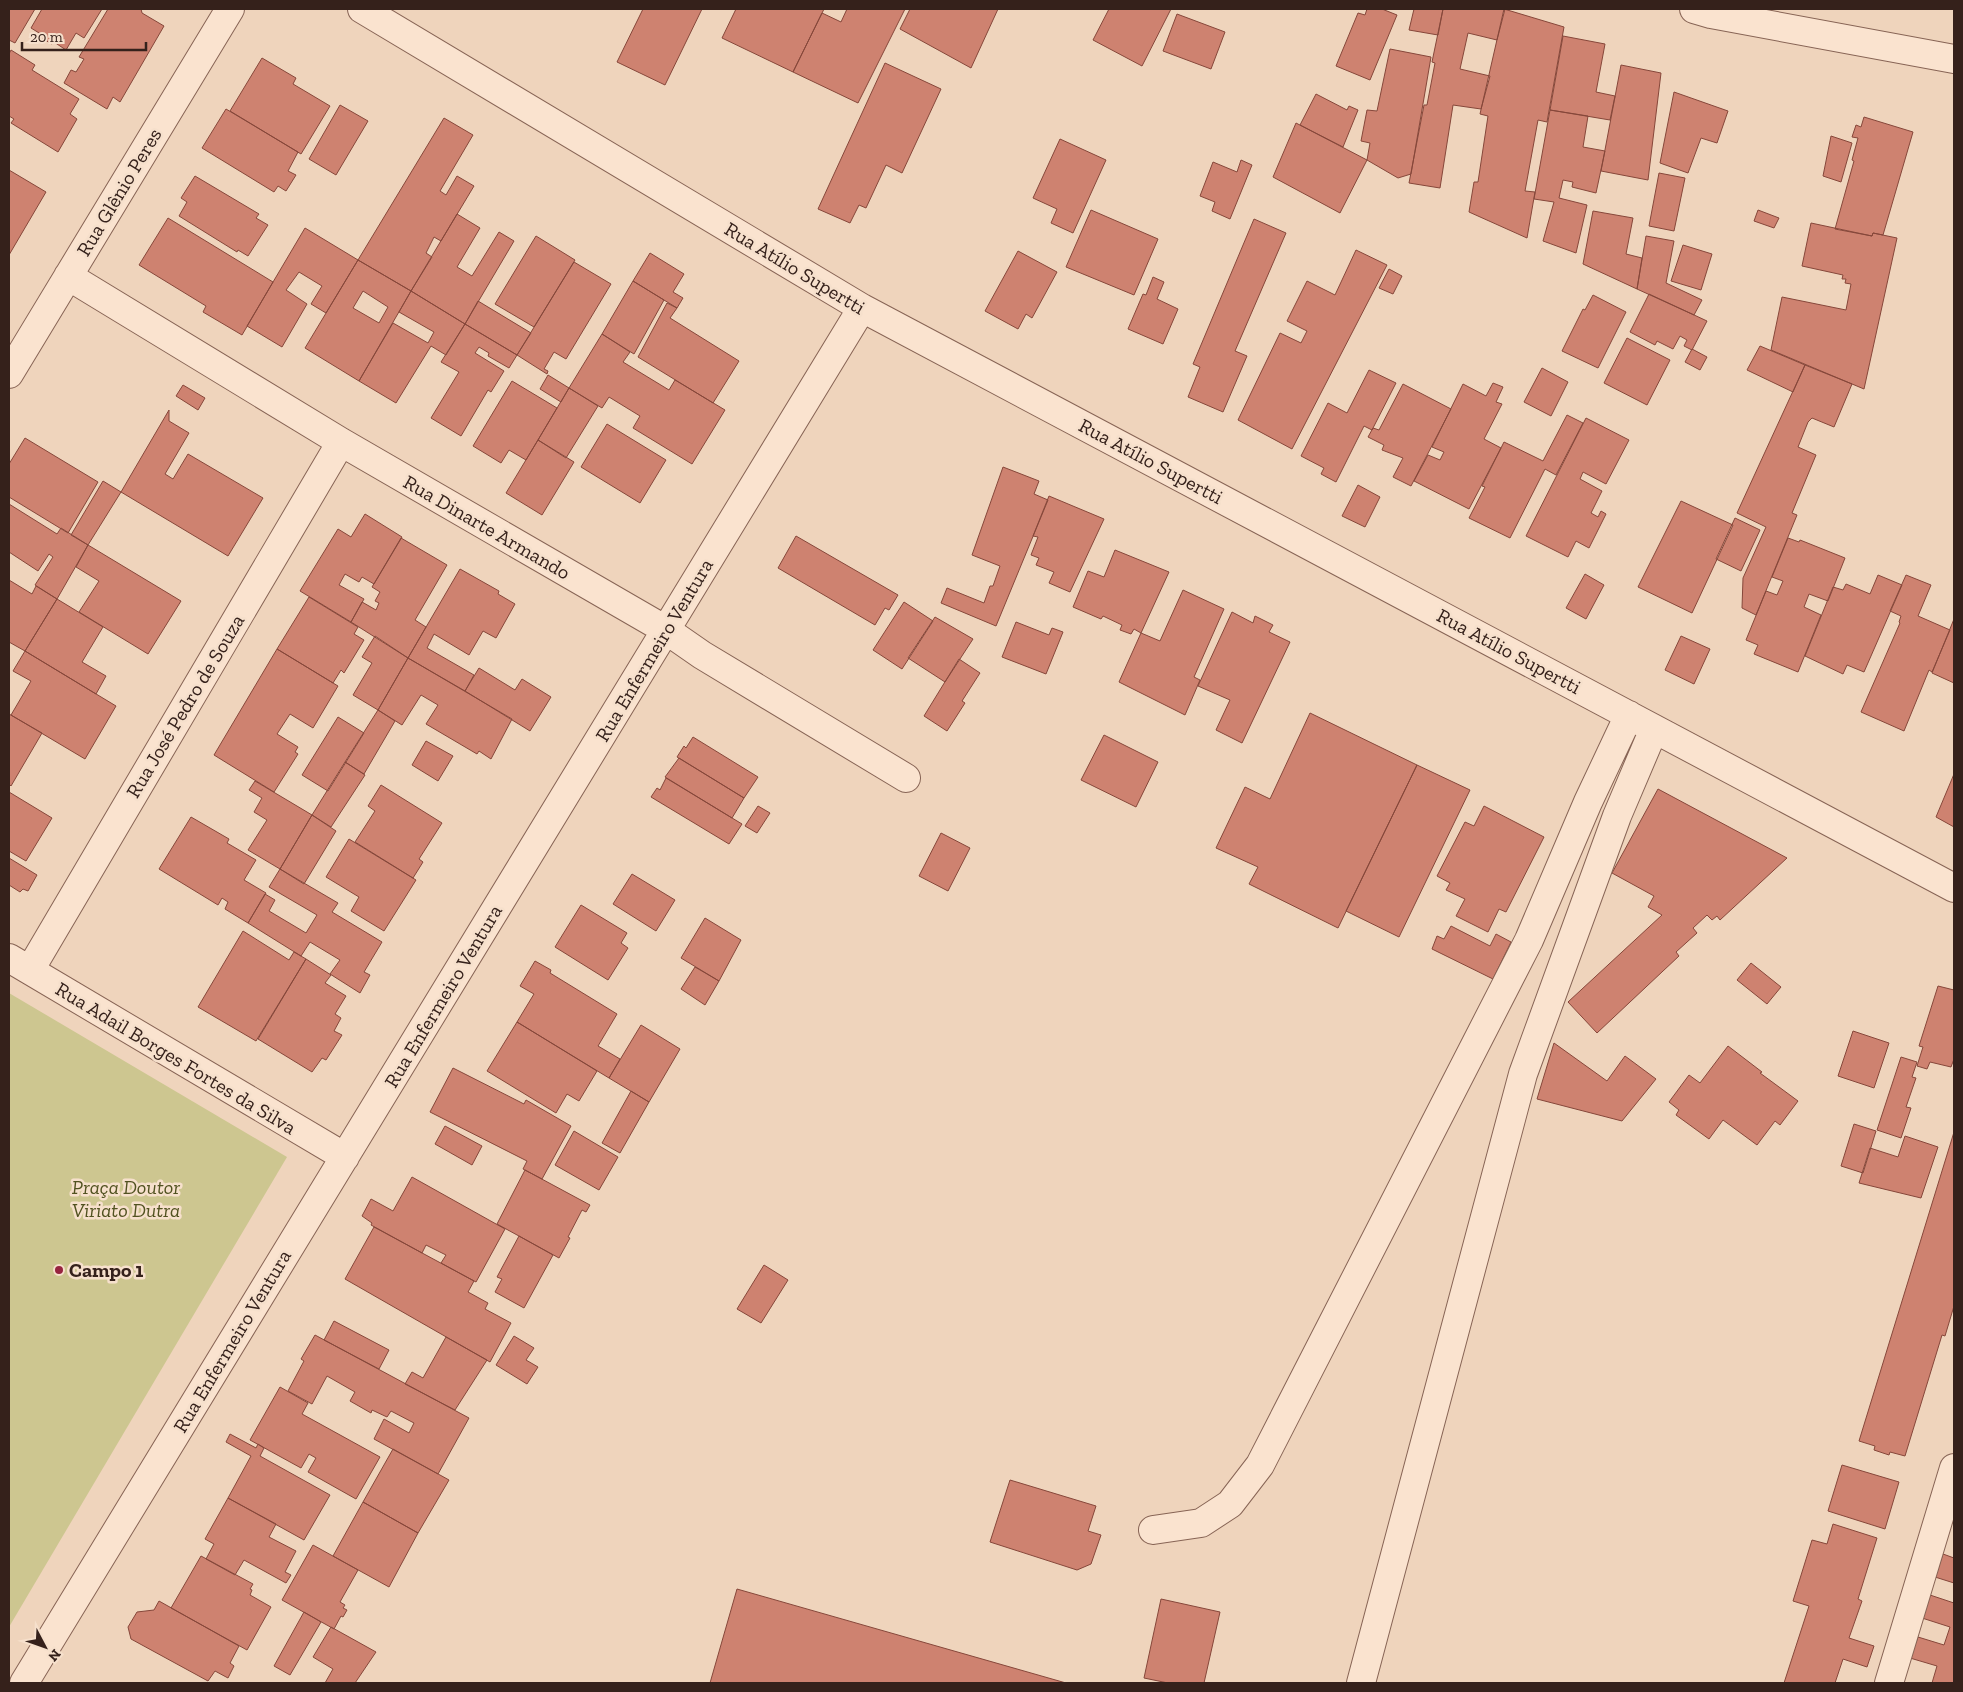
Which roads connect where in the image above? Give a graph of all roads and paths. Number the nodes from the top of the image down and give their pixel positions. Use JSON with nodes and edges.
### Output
{"nodes":[{"id":1,"x":230,"y":9,"type":"edge"},
{"id":2,"x":362,"y":9,"type":"edge"},
{"id":3,"x":1694,"y":9,"type":"edge"},
{"id":4,"x":1954,"y":59,"type":"edge"},
{"id":5,"x":68,"y":276,"type":"junction"},
{"id":6,"x":862,"y":308,"type":"junction"},
{"id":7,"x":9,"y":374,"type":"edge"},
{"id":8,"x":341,"y":442,"type":"junction"},
{"id":9,"x":666,"y":630,"type":"junction"},
{"id":10,"x":1629,"y":715,"type":"junction"},
{"id":11,"x":1654,"y":729,"type":"junction"},
{"id":12,"x":906,"y":778,"type":"dead end"},
{"id":13,"x":1954,"y":888,"type":"edge"},
{"id":14,"x":19,"y":964,"type":"edge"},
{"id":15,"x":344,"y":1156,"type":"junction"},
{"id":16,"x":1954,"y":1468,"type":"edge"},
{"id":17,"x":1153,"y":1530,"type":"dead end"},
{"id":18,"x":24,"y":1683,"type":"edge"},
{"id":19,"x":1361,"y":1683,"type":"edge"},
{"id":20,"x":1889,"y":1683,"type":"edge"}],
"edges":[{"from":1,"to":5,"type":"street","name":"Rua Glênio Peres"},
{"from":2,"to":6,"type":"street","name":"Rua Atílio Supertti"},
{"from":3,"to":4,"type":"street"},
{"from":5,"to":7,"type":"street","name":"Rua Glênio Peres"},
{"from":5,"to":8,"type":"street","name":"Rua Dinarte Armando"},
{"from":6,"to":9,"type":"street","name":"Rua Enfermeiro Ventura"},
{"from":6,"to":10,"type":"street","name":"Rua Atílio Supertti"},
{"from":8,"to":9,"type":"street","name":"Rua Dinarte Armando"},
{"from":8,"to":14,"type":"street","name":"Rua José Pedro de Souza"},
{"from":9,"to":12,"type":"street","name":"Rua Dinarte Armando"},
{"from":9,"to":15,"type":"street","name":"Rua Enfermeiro Ventura"},
{"from":10,"to":11,"type":"street","name":"Rua Atílio Supertti"},
{"from":10,"to":17,"type":"street"},
{"from":11,"to":13,"type":"street","name":"Rua Atílio Supertti"},
{"from":11,"to":19,"type":"street"},
{"from":14,"to":15,"type":"street","name":"Rua Adail Borges Fortes da Silva"},
{"from":15,"to":18,"type":"street","name":"Rua Enfermeiro Ventura"},
{"from":16,"to":20,"type":"street"}]}
